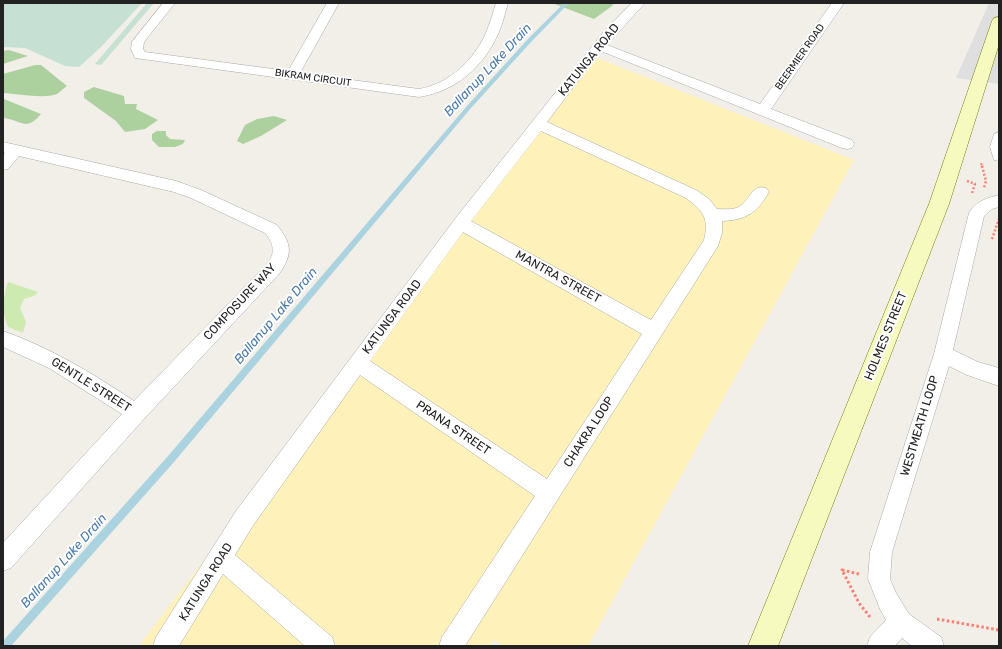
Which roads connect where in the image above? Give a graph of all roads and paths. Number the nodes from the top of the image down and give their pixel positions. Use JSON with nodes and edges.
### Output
{"nodes":[{"id":1,"x":169,"y":3,"type":"edge"},
{"id":2,"x":334,"y":3,"type":"edge"},
{"id":3,"x":502,"y":3,"type":"edge"},
{"id":4,"x":639,"y":3,"type":"edge"},
{"id":5,"x":838,"y":3,"type":"edge"},
{"id":6,"x":999,"y":8,"type":"edge"},
{"id":7,"x":999,"y":17,"type":"edge"},
{"id":8,"x":999,"y":22,"type":"edge"},
{"id":9,"x":599,"y":46,"type":"junction"},
{"id":10,"x":292,"y":75,"type":"junction"},
{"id":11,"x":763,"y":110,"type":"junction"},
{"id":12,"x":538,"y":124,"type":"junction"},
{"id":13,"x":999,"y":137,"type":"edge"},
{"id":14,"x":847,"y":144,"type":"dead end"},
{"id":15,"x":10,"y":148,"type":"edge"},
{"id":16,"x":999,"y":156,"type":"edge"},
{"id":17,"x":3,"y":165,"type":"edge"},
{"id":18,"x":761,"y":192,"type":"dead end"},
{"id":19,"x":999,"y":201,"type":"edge"},
{"id":20,"x":712,"y":215,"type":"junction"},
{"id":21,"x":999,"y":219,"type":"edge"},
{"id":22,"x":462,"y":224,"type":"junction"},
{"id":23,"x":990,"y":243,"type":"dead end"},
{"id":24,"x":654,"y":331,"type":"junction"},
{"id":25,"x":3,"y":339,"type":"edge"},
{"id":26,"x":943,"y":354,"type":"junction"},
{"id":27,"x":358,"y":363,"type":"junction"},
{"id":28,"x":999,"y":377,"type":"edge"},
{"id":29,"x":136,"y":413,"type":"junction"},
{"id":30,"x":549,"y":494,"type":"junction"},
{"id":31,"x":221,"y":558,"type":"junction"},
{"id":32,"x":3,"y":560,"type":"edge"},
{"id":33,"x":931,"y":618,"type":"dead end"},
{"id":34,"x":901,"y":622,"type":"junction"},
{"id":35,"x":999,"y":630,"type":"edge"},
{"id":36,"x":165,"y":646,"type":"edge"},
{"id":37,"x":323,"y":646,"type":"edge"},
{"id":38,"x":451,"y":646,"type":"edge"},
{"id":39,"x":763,"y":646,"type":"edge"},
{"id":40,"x":879,"y":646,"type":"edge"},
{"id":41,"x":932,"y":646,"type":"edge"}],
"edges":[{"from":1,"to":10,"type":"street","name":"BIKRAM CIRCUIT"},
{"from":2,"to":10,"type":"street"},
{"from":3,"to":10,"type":"street","name":"BIKRAM CIRCUIT"},
{"from":4,"to":9,"type":"street","name":"KATUNGA ROAD"},
{"from":5,"to":11,"type":"street","name":"BEERMIER ROAD"},
{"from":6,"to":7,"type":"main road"},
{"from":8,"to":39,"type":"main road","name":"HOLMES STREET"},
{"from":9,"to":11,"type":"street"},
{"from":9,"to":12,"type":"street","name":"KATUNGA ROAD"},
{"from":11,"to":14,"type":"street"},
{"from":12,"to":20,"type":"street"},
{"from":12,"to":22,"type":"street","name":"KATUNGA ROAD"},
{"from":13,"to":16,"type":"street"},
{"from":15,"to":17,"type":"street"},
{"from":15,"to":29,"type":"street","name":"COMPOSURE WAY"},
{"from":18,"to":20,"type":"street"},
{"from":19,"to":26,"type":"street","name":"WESTMEATH LOOP"},
{"from":20,"to":24,"type":"street","name":"CHAKRA LOOP"},
{"from":21,"to":23,"type":"path"},
{"from":22,"to":24,"type":"street","name":"MANTRA STREET"},
{"from":22,"to":27,"type":"street","name":"KATUNGA ROAD"},
{"from":24,"to":30,"type":"street","name":"CHAKRA LOOP"},
{"from":25,"to":29,"type":"street","name":"GENTLE STREET"},
{"from":26,"to":28,"type":"street"},
{"from":26,"to":34,"type":"street","name":"WESTMEATH LOOP"},
{"from":27,"to":30,"type":"street","name":"PRANA STREET"},
{"from":27,"to":31,"type":"street","name":"KATUNGA ROAD"},
{"from":29,"to":32,"type":"street","name":"COMPOSURE WAY"},
{"from":30,"to":38,"type":"street","name":"CHAKRA LOOP"},
{"from":31,"to":36,"type":"street","name":"KATUNGA ROAD"},
{"from":31,"to":37,"type":"street"},
{"from":33,"to":35,"type":"path"},
{"from":34,"to":40,"type":"street"},
{"from":34,"to":41,"type":"street","name":"WESTMEATH LOOP"}]}
